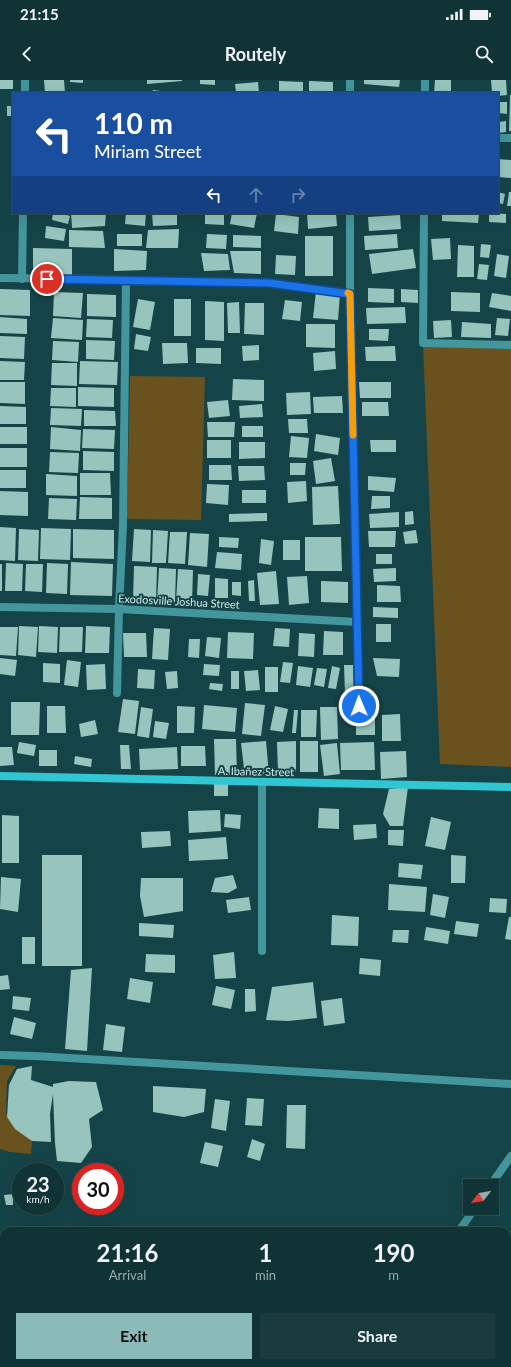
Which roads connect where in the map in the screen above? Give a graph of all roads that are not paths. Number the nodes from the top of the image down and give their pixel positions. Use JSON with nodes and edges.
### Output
{"nodes":[{"id":1,"x":25,"y":80,"type":"edge"},
{"id":2,"x":350,"y":80,"type":"edge"},
{"id":3,"x":425,"y":80,"type":"edge"},
{"id":4,"x":24,"y":92,"type":"edge"},
{"id":5,"x":350,"y":92,"type":"edge"},
{"id":6,"x":425,"y":92,"type":"edge"},
{"id":7,"x":499,"y":138,"type":"edge"},
{"id":8,"x":511,"y":138,"type":"edge"},
{"id":9,"x":23,"y":214,"type":"edge"},
{"id":10,"x":350,"y":214,"type":"edge"},
{"id":11,"x":424,"y":214,"type":"edge"},
{"id":12,"x":0,"y":278,"type":"edge"},
{"id":13,"x":22,"y":279,"type":"junction"},
{"id":14,"x":126,"y":281,"type":"junction"},
{"id":15,"x":350,"y":294,"type":"junction"},
{"id":16,"x":511,"y":345,"type":"edge"},
{"id":17,"x":0,"y":607,"type":"edge"},
{"id":18,"x":119,"y":608,"type":"junction"},
{"id":19,"x":357,"y":622,"type":"junction"},
{"id":20,"x":117,"y":693,"type":"dead end"},
{"id":21,"x":359,"y":706,"type":"dead end"},
{"id":22,"x":0,"y":776,"type":"edge"},
{"id":23,"x":262,"y":782,"type":"junction"},
{"id":24,"x":511,"y":787,"type":"edge"},
{"id":25,"x":262,"y":951,"type":"dead end"},
{"id":26,"x":0,"y":1055,"type":"edge"},
{"id":27,"x":511,"y":1084,"type":"edge"},
{"id":28,"x":511,"y":1156,"type":"edge"},
{"id":29,"x":495,"y":1179,"type":"edge"},
{"id":30,"x":470,"y":1215,"type":"edge"},
{"id":31,"x":462,"y":1227,"type":"edge"}],
"edges":[{"from":1,"to":4,"type":"street"},
{"from":2,"to":5,"type":"street"},
{"from":3,"to":6,"type":"street"},
{"from":7,"to":8,"type":"street"},
{"from":9,"to":13,"type":"street"},
{"from":10,"to":15,"type":"street"},
{"from":11,"to":16,"type":"street"},
{"from":12,"to":13,"type":"street"},
{"from":13,"to":14,"type":"street"},
{"from":14,"to":15,"type":"street"},
{"from":14,"to":18,"type":"street"},
{"from":15,"to":19,"type":"street"},
{"from":17,"to":18,"type":"street","name":"Exodosville Joshua Street"},
{"from":18,"to":19,"type":"street","name":"Exodosville Joshua Street"},
{"from":18,"to":20,"type":"street"},
{"from":19,"to":21,"type":"street"},
{"from":22,"to":23,"type":"street","name":"A. Ibañez Street"},
{"from":23,"to":24,"type":"street","name":"A. Ibañez Street"},
{"from":23,"to":25,"type":"street"},
{"from":26,"to":27,"type":"street"},
{"from":28,"to":29,"type":"street"},
{"from":30,"to":31,"type":"street"}]}
